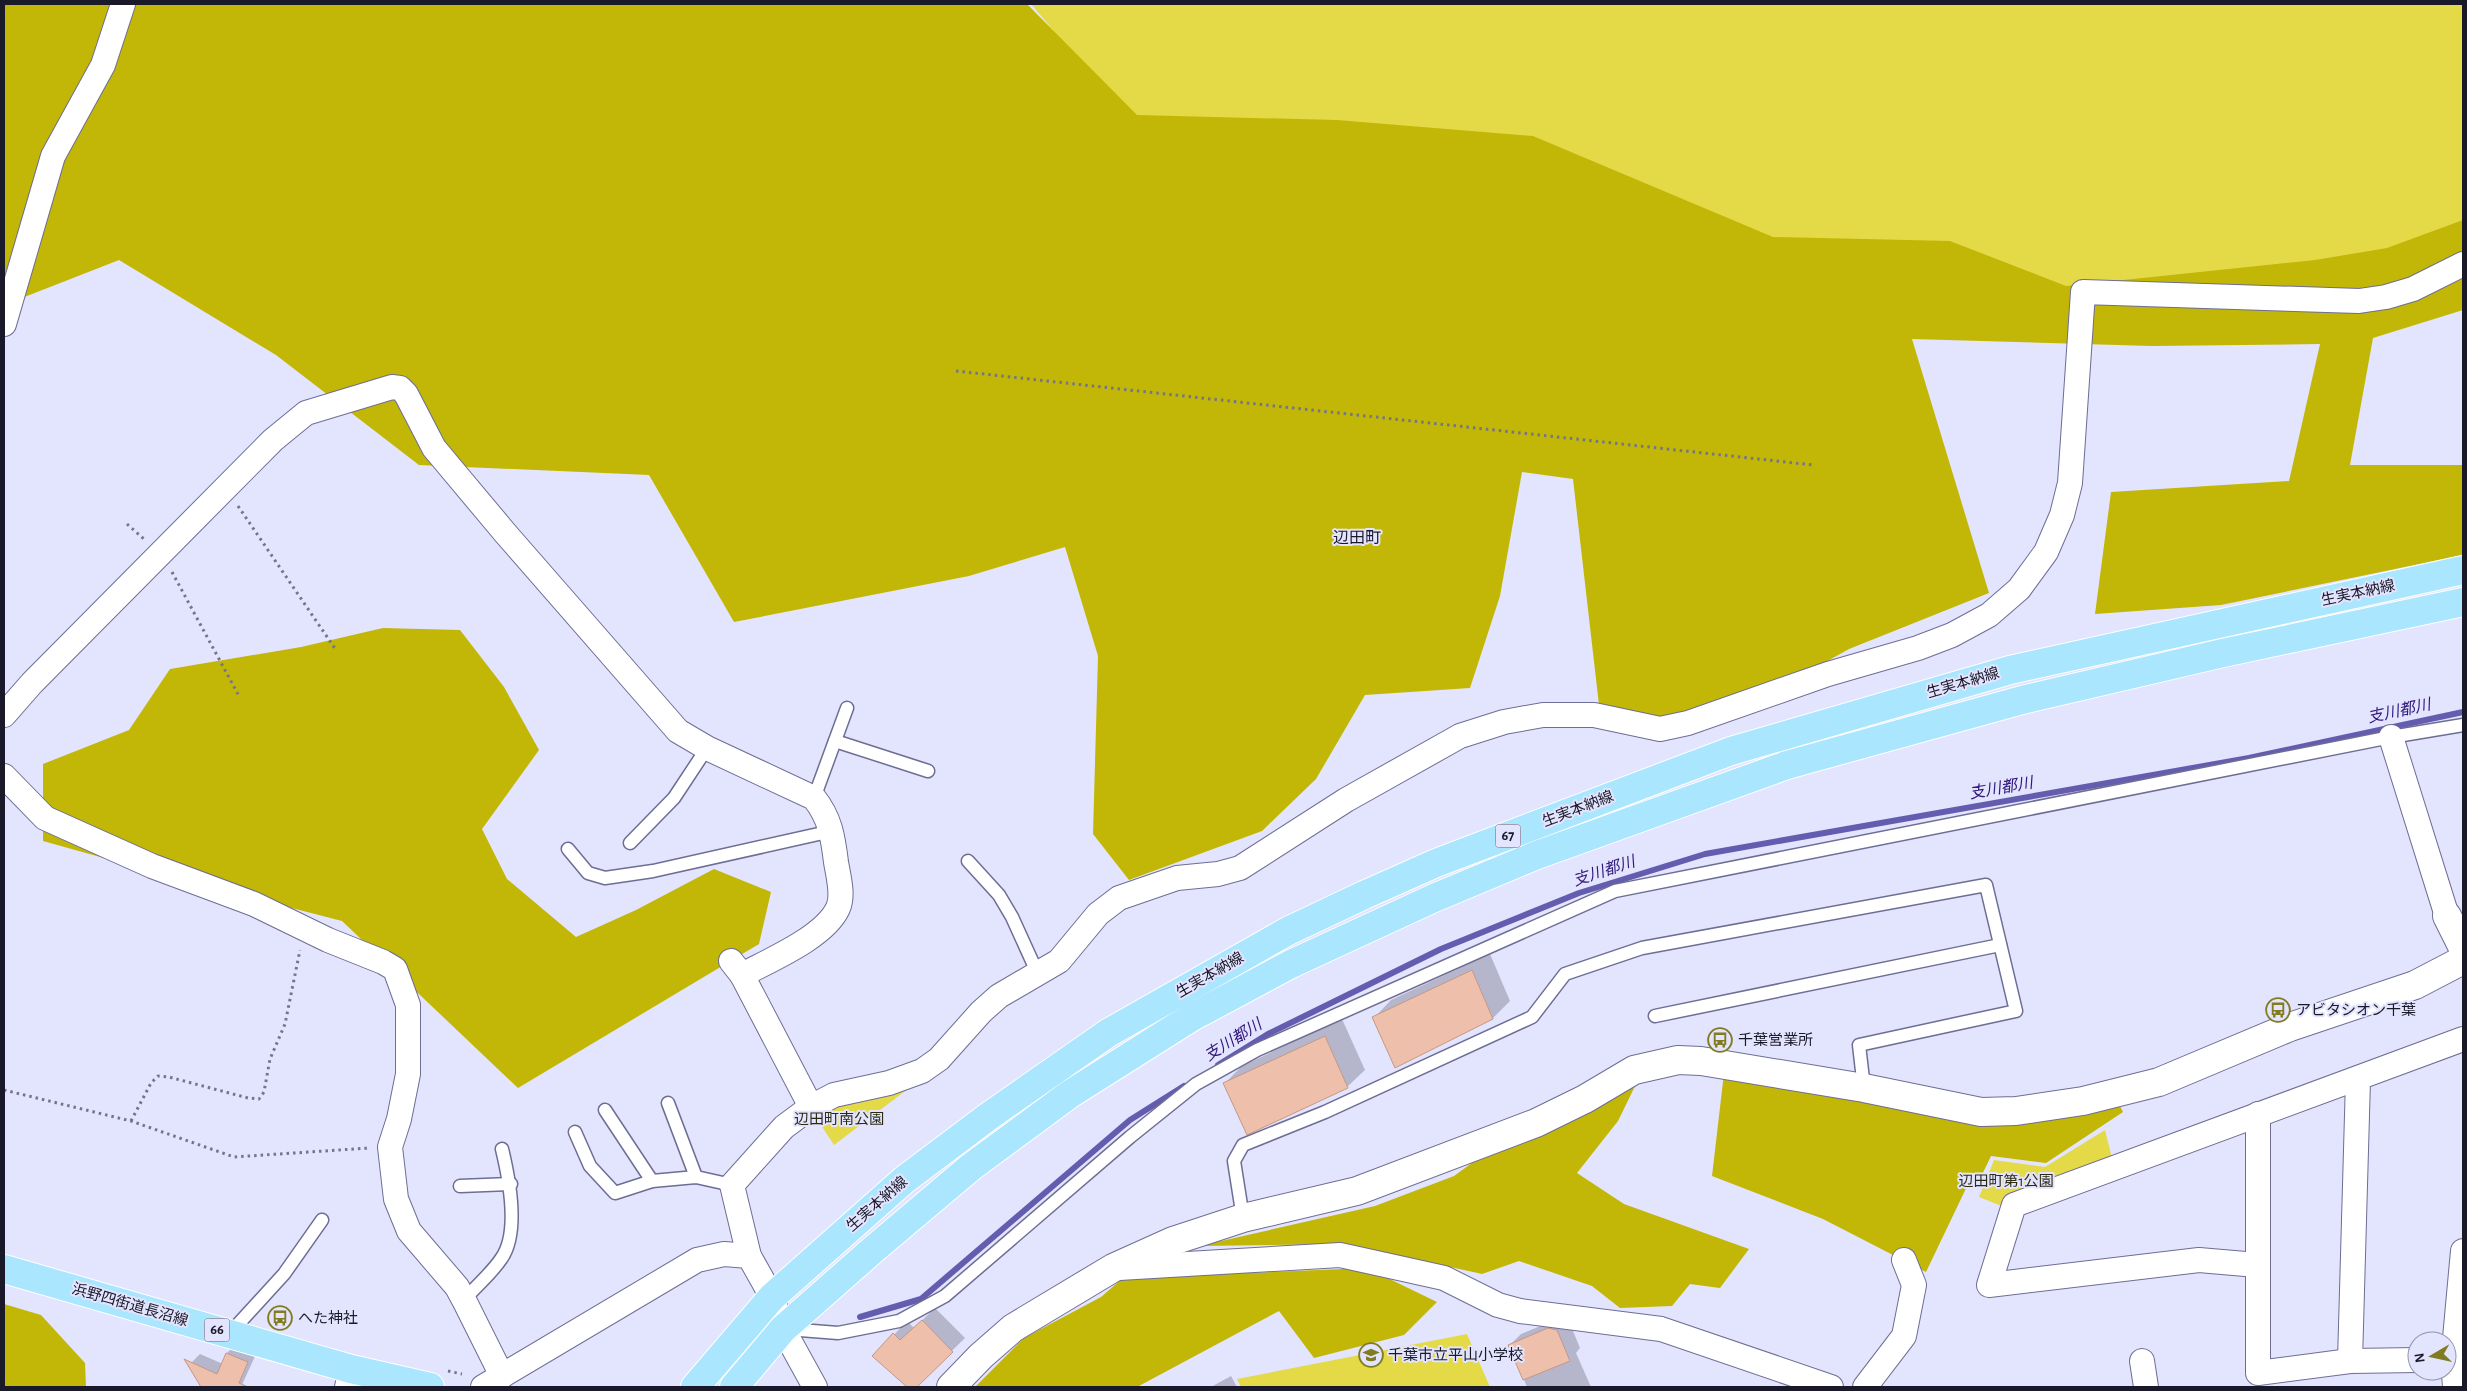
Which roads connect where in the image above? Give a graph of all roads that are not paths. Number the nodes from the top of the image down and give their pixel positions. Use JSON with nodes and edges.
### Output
{"nodes":[{"id":1,"x":123,"y":4,"type":"edge"},
{"id":2,"x":2463,"y":264,"type":"edge"},
{"id":3,"x":4,"y":324,"type":"edge"},
{"id":4,"x":2463,"y":570,"type":"edge"},
{"id":5,"x":2463,"y":602,"type":"edge"},
{"id":6,"x":847,"y":708,"type":"dead end"},
{"id":7,"x":4,"y":716,"type":"edge"},
{"id":8,"x":2463,"y":725,"type":"edge"},
{"id":9,"x":2391,"y":737,"type":"junction"},
{"id":10,"x":835,"y":742,"type":"junction"},
{"id":11,"x":707,"y":748,"type":"junction"},
{"id":12,"x":928,"y":771,"type":"dead end"},
{"id":13,"x":4,"y":776,"type":"edge"},
{"id":14,"x":814,"y":798,"type":"junction"},
{"id":15,"x":832,"y":831,"type":"junction"},
{"id":16,"x":630,"y":843,"type":"dead end"},
{"id":17,"x":568,"y":849,"type":"dead end"},
{"id":18,"x":968,"y":861,"type":"dead end"},
{"id":19,"x":2447,"y":916,"type":"joint"},
{"id":20,"x":2000,"y":945,"type":"junction"},
{"id":21,"x":2463,"y":948,"type":"edge"},
{"id":22,"x":2463,"y":960,"type":"edge"},
{"id":23,"x":1037,"y":972,"type":"junction"},
{"id":24,"x":1655,"y":1016,"type":"dead end"},
{"id":25,"x":2463,"y":1039,"type":"edge"},
{"id":26,"x":2463,"y":1049,"type":"edge"},
{"id":27,"x":2358,"y":1080,"type":"junction"},
{"id":28,"x":1864,"y":1088,"type":"junction"},
{"id":29,"x":668,"y":1104,"type":"dead end"},
{"id":30,"x":812,"y":1107,"type":"junction"},
{"id":31,"x":605,"y":1110,"type":"dead end"},
{"id":32,"x":2258,"y":1114,"type":"junction"},
{"id":33,"x":574,"y":1132,"type":"dead end"},
{"id":34,"x":502,"y":1149,"type":"dead end"},
{"id":35,"x":696,"y":1177,"type":"junction"},
{"id":36,"x":652,"y":1181,"type":"junction"},
{"id":37,"x":511,"y":1184,"type":"junction"},
{"id":38,"x":732,"y":1185,"type":"junction"},
{"id":39,"x":460,"y":1186,"type":"dead end"},
{"id":40,"x":1243,"y":1218,"type":"junction"},
{"id":41,"x":322,"y":1220,"type":"dead end"},
{"id":42,"x":2463,"y":1251,"type":"edge"},
{"id":43,"x":749,"y":1256,"type":"junction"},
{"id":44,"x":1904,"y":1260,"type":"dead end"},
{"id":45,"x":2257,"y":1265,"type":"junction"},
{"id":46,"x":1113,"y":1268,"type":"junction"},
{"id":47,"x":4,"y":1269,"type":"edge"},
{"id":48,"x":772,"y":1297,"type":"junction"},
{"id":49,"x":464,"y":1300,"type":"junction"},
{"id":50,"x":783,"y":1328,"type":"junction"},
{"id":51,"x":2453,"y":1331,"type":"edge"},
{"id":52,"x":230,"y":1333,"type":"junction"},
{"id":53,"x":2407,"y":1360,"type":"edge"},
{"id":54,"x":2142,"y":1361,"type":"dead end"},
{"id":55,"x":2350,"y":1361,"type":"junction"},
{"id":56,"x":349,"y":1378,"type":"edge"},
{"id":57,"x":492,"y":1382,"type":"edge"},
{"id":58,"x":430,"y":1387,"type":"edge"},
{"id":59,"x":695,"y":1387,"type":"edge"},
{"id":60,"x":734,"y":1387,"type":"edge"},
{"id":61,"x":815,"y":1387,"type":"edge"},
{"id":62,"x":951,"y":1387,"type":"edge"},
{"id":63,"x":1831,"y":1387,"type":"edge"},
{"id":64,"x":1865,"y":1387,"type":"edge"},
{"id":65,"x":2146,"y":1387,"type":"edge"}],
"edges":[{"from":1,"to":3,"type":"street"},
{"from":2,"to":23,"type":"street"},
{"from":4,"to":48,"type":"main road","name":"生実本納線","number":"67"},
{"from":5,"to":50,"type":"main road","name":"生実本納線","number":"67"},
{"from":6,"to":10,"type":"lane"},
{"from":7,"to":11,"type":"street"},
{"from":8,"to":9,"type":"lane"},
{"from":9,"to":19,"type":"street"},
{"from":9,"to":50,"type":"lane"},
{"from":10,"to":12,"type":"lane"},
{"from":10,"to":14,"type":"lane"},
{"from":11,"to":14,"type":"street"},
{"from":11,"to":16,"type":"lane"},
{"from":13,"to":49,"type":"street"},
{"from":14,"to":15,"type":"street"},
{"from":15,"to":17,"type":"lane"},
{"from":15,"to":30,"type":"street"},
{"from":18,"to":23,"type":"lane"},
{"from":19,"to":21,"type":"street"},
{"from":20,"to":24,"type":"lane"},
{"from":20,"to":28,"type":"lane"},
{"from":20,"to":40,"type":"lane"},
{"from":22,"to":28,"type":"street"},
{"from":23,"to":30,"type":"street"},
{"from":25,"to":26,"type":"street"},
{"from":25,"to":27,"type":"street"},
{"from":27,"to":32,"type":"street"},
{"from":27,"to":55,"type":"street"},
{"from":28,"to":40,"type":"street"},
{"from":29,"to":35,"type":"lane"},
{"from":30,"to":38,"type":"street"},
{"from":31,"to":36,"type":"lane"},
{"from":32,"to":45,"type":"street"},
{"from":32,"to":45,"type":"street"},
{"from":33,"to":36,"type":"lane"},
{"from":34,"to":37,"type":"lane"},
{"from":35,"to":36,"type":"lane"},
{"from":35,"to":38,"type":"lane"},
{"from":37,"to":39,"type":"lane"},
{"from":37,"to":49,"type":"lane"},
{"from":38,"to":43,"type":"street"},
{"from":40,"to":46,"type":"street"},
{"from":41,"to":52,"type":"lane"},
{"from":42,"to":51,"type":"street"},
{"from":43,"to":48,"type":"street"},
{"from":43,"to":57,"type":"street"},
{"from":44,"to":64,"type":"street"},
{"from":45,"to":55,"type":"street"},
{"from":46,"to":62,"type":"street"},
{"from":46,"to":63,"type":"street"},
{"from":47,"to":52,"type":"main road","name":"浜野四街道長沼線","number":"66"},
{"from":48,"to":50,"type":"street"},
{"from":48,"to":59,"type":"main road","name":"生実本納線","number":"67"},
{"from":49,"to":57,"type":"street"},
{"from":50,"to":60,"type":"main road","name":"生実本納線","number":"67"},
{"from":50,"to":61,"type":"street"},
{"from":52,"to":56,"type":"main road","name":"浜野四街道長沼線","number":"66"},
{"from":53,"to":55,"type":"street"},
{"from":54,"to":65,"type":"street"},
{"from":56,"to":58,"type":"main road","name":"浜野四街道長沼線","number":"66"}]}
